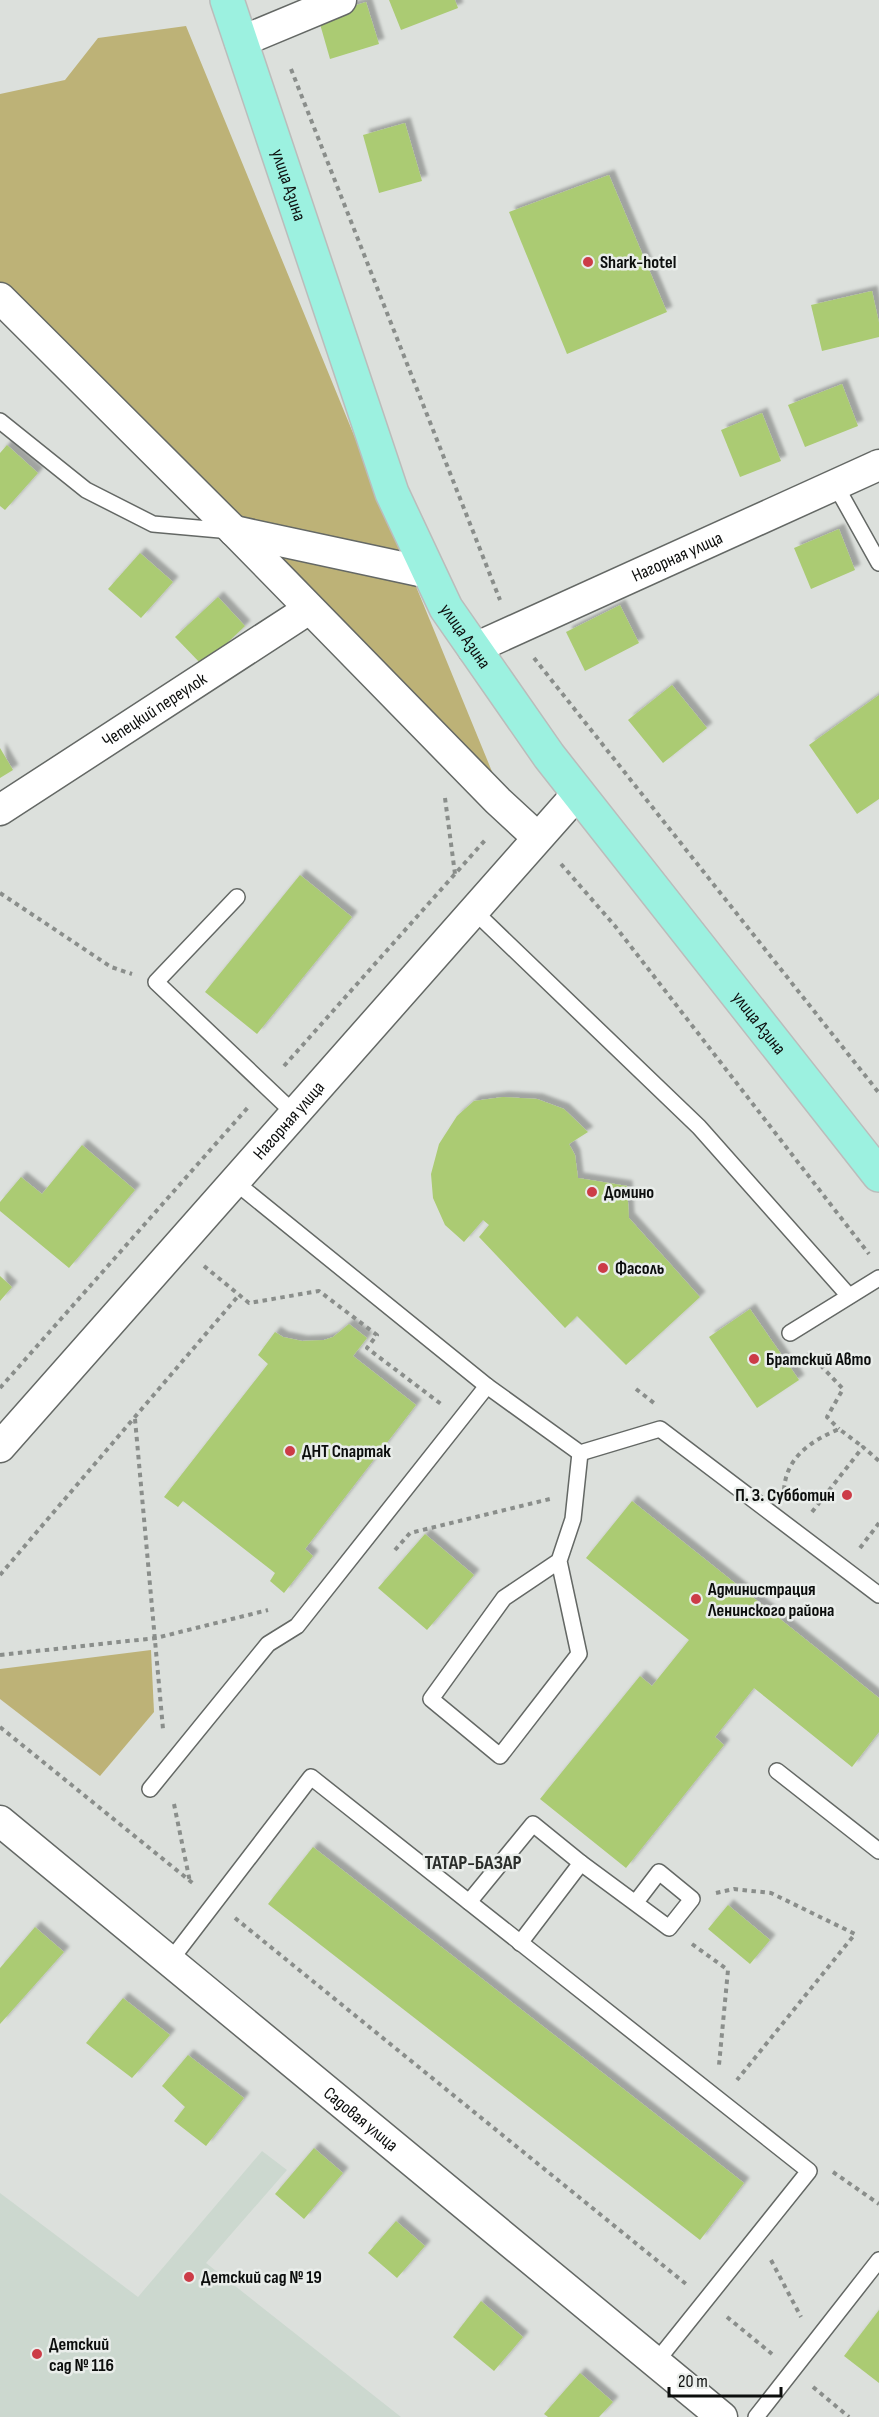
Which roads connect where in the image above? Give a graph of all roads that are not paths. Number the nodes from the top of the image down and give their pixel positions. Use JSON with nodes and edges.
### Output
{"nodes":[{"id":1,"x":227,"y":0,"type":"edge"},
{"id":2,"x":341,"y":0,"type":"edge"},
{"id":3,"x":240,"y":42,"type":"junction"},
{"id":4,"x":0,"y":298,"type":"edge"},
{"id":5,"x":0,"y":421,"type":"edge"},
{"id":6,"x":879,"y":465,"type":"edge"},
{"id":7,"x":836,"y":486,"type":"junction"},
{"id":8,"x":234,"y":531,"type":"junction"},
{"id":9,"x":879,"y":563,"type":"edge"},
{"id":10,"x":429,"y":573,"type":"junction"},
{"id":11,"x":309,"y":609,"type":"junction"},
{"id":12,"x":473,"y":649,"type":"junction"},
{"id":13,"x":578,"y":793,"type":"junction"},
{"id":14,"x":0,"y":810,"type":"edge"},
{"id":15,"x":537,"y":837,"type":"junction"},
{"id":16,"x":237,"y":897,"type":"dead end"},
{"id":17,"x":467,"y":917,"type":"junction"},
{"id":18,"x":295,"y":1114,"type":"junction"},
{"id":19,"x":879,"y":1175,"type":"edge"},
{"id":20,"x":235,"y":1182,"type":"junction"},
{"id":21,"x":879,"y":1278,"type":"edge"},
{"id":22,"x":849,"y":1296,"type":"junction"},
{"id":23,"x":790,"y":1333,"type":"road end"},
{"id":24,"x":487,"y":1386,"type":"junction"},
{"id":25,"x":0,"y":1447,"type":"edge"},
{"id":26,"x":580,"y":1453,"type":"junction"},
{"id":27,"x":559,"y":1561,"type":"junction"},
{"id":28,"x":879,"y":1595,"type":"edge"},
{"id":29,"x":777,"y":1772,"type":"dead end"},
{"id":30,"x":150,"y":1789,"type":"dead end"},
{"id":31,"x":0,"y":1821,"type":"edge"},
{"id":32,"x":879,"y":1851,"type":"edge"},
{"id":33,"x":581,"y":1863,"type":"junction"},
{"id":34,"x":469,"y":1902,"type":"junction"},
{"id":35,"x":636,"y":1902,"type":"junction"},
{"id":36,"x":520,"y":1943,"type":"junction"},
{"id":37,"x":170,"y":1961,"type":"junction"},
{"id":38,"x":879,"y":2260,"type":"edge"},
{"id":39,"x":656,"y":2362,"type":"junction"},
{"id":40,"x":722,"y":2417,"type":"edge"},
{"id":41,"x":756,"y":2417,"type":"edge"}],
"edges":[{"from":1,"to":3,"type":"main road","name":"улица Азина"},
{"from":2,"to":3,"type":"street"},
{"from":3,"to":10,"type":"main road","name":"улица Азина"},
{"from":4,"to":8,"type":"street"},
{"from":5,"to":8,"type":"lane"},
{"from":6,"to":7,"type":"street","name":"Нагорная улица"},
{"from":7,"to":9,"type":"lane"},
{"from":7,"to":12,"type":"street","name":"Нагорная улица"},
{"from":8,"to":10,"type":"street"},
{"from":8,"to":11,"type":"street"},
{"from":10,"to":12,"type":"main road","name":"улица Азина"},
{"from":11,"to":14,"type":"street","name":"Чепецкий переулок"},
{"from":11,"to":15,"type":"street"},
{"from":12,"to":13,"type":"main road","name":"улица Азина"},
{"from":13,"to":15,"type":"street","name":"Нагорная улица"},
{"from":13,"to":19,"type":"main road","name":"улица Азина"},
{"from":15,"to":17,"type":"street","name":"Нагорная улица"},
{"from":16,"to":18,"type":"lane"},
{"from":17,"to":18,"type":"street","name":"Нагорная улица"},
{"from":17,"to":22,"type":"lane"},
{"from":18,"to":20,"type":"street","name":"Нагорная улица"},
{"from":20,"to":24,"type":"lane"},
{"from":20,"to":25,"type":"street","name":"Нагорная улица"},
{"from":21,"to":22,"type":"lane"},
{"from":22,"to":23,"type":"lane"},
{"from":24,"to":26,"type":"lane"},
{"from":24,"to":30,"type":"lane"},
{"from":26,"to":27,"type":"lane"},
{"from":26,"to":28,"type":"lane"},
{"from":27,"to":27,"type":"lane"},
{"from":29,"to":32,"type":"lane"},
{"from":31,"to":37,"type":"street","name":"Садовая улица"},
{"from":33,"to":34,"type":"lane"},
{"from":33,"to":35,"type":"lane"},
{"from":33,"to":36,"type":"lane"},
{"from":34,"to":36,"type":"lane"},
{"from":34,"to":37,"type":"lane"},
{"from":35,"to":35,"type":"lane"},
{"from":36,"to":39,"type":"lane"},
{"from":37,"to":39,"type":"street","name":"Садовая улица"},
{"from":38,"to":41,"type":"lane"},
{"from":39,"to":40,"type":"street","name":"Садовая улица"}]}
